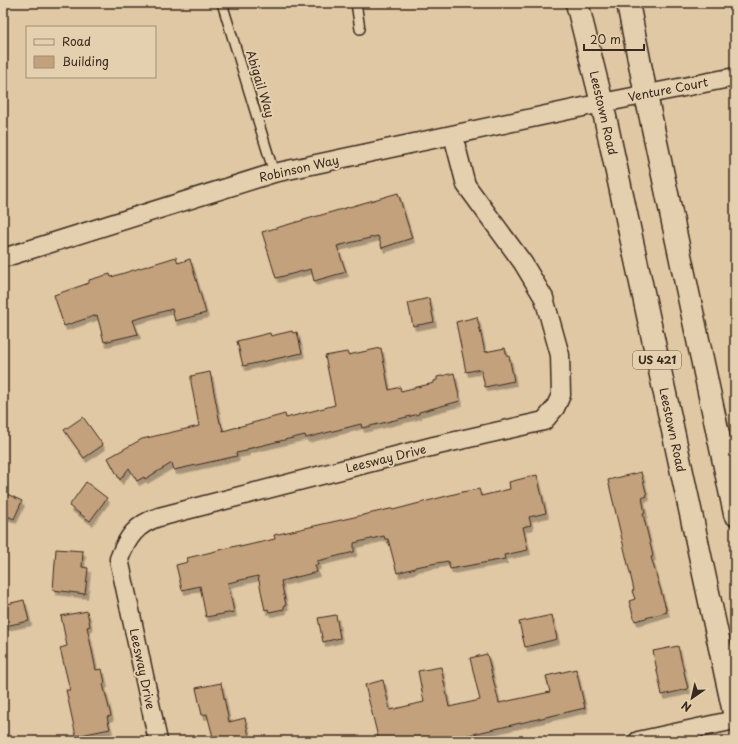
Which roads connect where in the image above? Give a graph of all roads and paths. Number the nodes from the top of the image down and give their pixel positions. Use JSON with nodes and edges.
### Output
{"nodes":[{"id":1,"x":222,"y":3,"type":"edge"},
{"id":2,"x":356,"y":3,"type":"edge"},
{"id":3,"x":577,"y":3,"type":"edge"},
{"id":4,"x":628,"y":3,"type":"edge"},
{"id":5,"x":360,"y":29,"type":"dead end"},
{"id":6,"x":735,"y":77,"type":"edge"},
{"id":7,"x":646,"y":94,"type":"junction"},
{"id":8,"x":602,"y":103,"type":"junction"},
{"id":9,"x":453,"y":135,"type":"junction"},
{"id":10,"x":274,"y":173,"type":"junction"},
{"id":11,"x":3,"y":258,"type":"edge"},
{"id":12,"x":735,"y":514,"type":"edge"},
{"id":13,"x":735,"y":716,"type":"edge"},
{"id":14,"x":735,"y":720,"type":"edge"},
{"id":15,"x":158,"y":741,"type":"edge"},
{"id":16,"x":638,"y":741,"type":"edge"}],
"edges":[{"from":1,"to":10,"type":"lane","name":"Abigail Way"},
{"from":2,"to":5,"type":"lane"},
{"from":3,"to":8,"type":"main road","name":"Leestown Road","number":"US 421"},
{"from":4,"to":7,"type":"main road"},
{"from":6,"to":7,"type":"street","name":"Venture Court"},
{"from":7,"to":8,"type":"street","name":"Venture Court"},
{"from":7,"to":12,"type":"main road"},
{"from":8,"to":9,"type":"street","name":"Robinson Way"},
{"from":8,"to":13,"type":"main road","name":"Leestown Road","number":"US 421"},
{"from":9,"to":10,"type":"street","name":"Robinson Way"},
{"from":9,"to":15,"type":"street","name":"Leesway Drive"},
{"from":10,"to":11,"type":"street","name":"Robinson Way"},
{"from":14,"to":16,"type":"street"}]}
